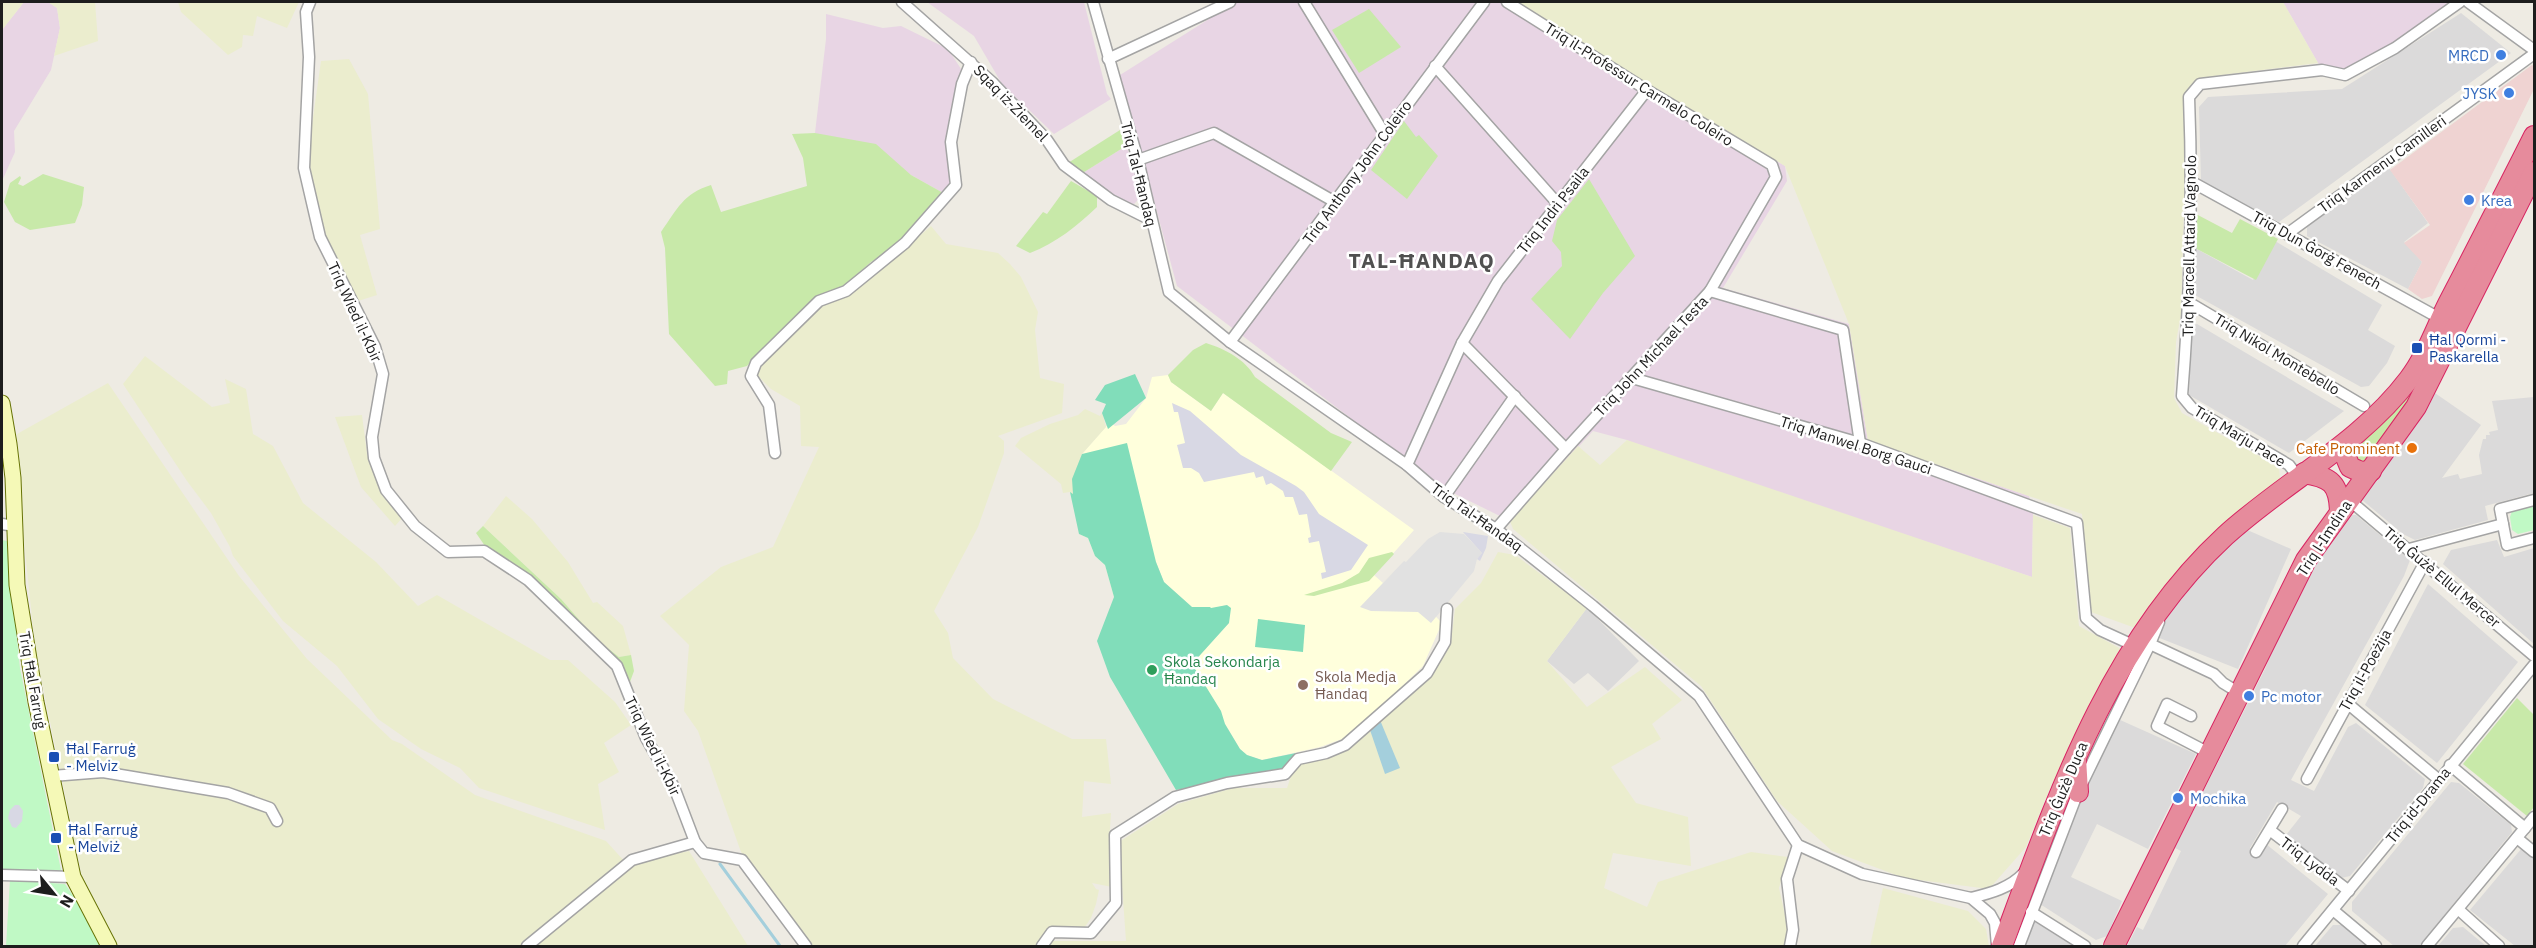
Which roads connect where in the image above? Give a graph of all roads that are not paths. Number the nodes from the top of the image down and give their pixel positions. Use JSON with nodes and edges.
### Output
{"nodes":[{"id":1,"x":310,"y":2,"type":"edge"},
{"id":2,"x":902,"y":2,"type":"edge"},
{"id":3,"x":1093,"y":2,"type":"edge"},
{"id":4,"x":1230,"y":2,"type":"edge"},
{"id":5,"x":1304,"y":2,"type":"edge"},
{"id":6,"x":1484,"y":2,"type":"edge"},
{"id":7,"x":1507,"y":2,"type":"edge"},
{"id":8,"x":2460,"y":2,"type":"edge"},
{"id":9,"x":2468,"y":2,"type":"edge"},
{"id":10,"x":2535,"y":52,"type":"edge"},
{"id":11,"x":1108,"y":59,"type":"junction"},
{"id":12,"x":971,"y":62,"type":"junction"},
{"id":13,"x":1435,"y":66,"type":"junction"},
{"id":14,"x":1647,"y":90,"type":"junction"},
{"id":15,"x":1384,"y":133,"type":"junction"},
{"id":16,"x":2535,"y":136,"type":"edge"},
{"id":17,"x":1138,"y":160,"type":"junction"},
{"id":18,"x":1772,"y":165,"type":"joint"},
{"id":19,"x":2535,"y":172,"type":"edge"},
{"id":20,"x":2192,"y":182,"type":"junction"},
{"id":21,"x":1335,"y":202,"type":"junction"},
{"id":22,"x":1558,"y":204,"type":"junction"},
{"id":23,"x":1151,"y":220,"type":"junction"},
{"id":24,"x":2287,"y":234,"type":"junction"},
{"id":25,"x":1710,"y":291,"type":"junction"},
{"id":26,"x":2190,"y":303,"type":"junction"},
{"id":27,"x":2441,"y":319,"type":"junction"},
{"id":28,"x":1230,"y":342,"type":"junction"},
{"id":29,"x":1462,"y":343,"type":"junction"},
{"id":30,"x":1632,"y":378,"type":"junction"},
{"id":31,"x":1515,"y":396,"type":"junction"},
{"id":32,"x":2182,"y":396,"type":"joint"},
{"id":33,"x":2,"y":403,"type":"edge"},
{"id":34,"x":2364,"y":406,"type":"dead end"},
{"id":35,"x":2347,"y":442,"type":"junction"},
{"id":36,"x":1860,"y":443,"type":"junction"},
{"id":37,"x":1566,"y":449,"type":"junction"},
{"id":38,"x":774,"y":453,"type":"dead end"},
{"id":39,"x":1407,"y":465,"type":"junction"},
{"id":40,"x":2371,"y":471,"type":"junction"},
{"id":41,"x":2297,"y":472,"type":"junction"},
{"id":42,"x":1444,"y":497,"type":"junction"},
{"id":43,"x":2535,"y":500,"type":"edge"},
{"id":44,"x":2344,"y":505,"type":"junction"},
{"id":45,"x":2503,"y":524,"type":"junction"},
{"id":46,"x":8,"y":525,"type":"edge"},
{"id":47,"x":1496,"y":529,"type":"junction"},
{"id":48,"x":2535,"y":538,"type":"edge"},
{"id":49,"x":2409,"y":549,"type":"junction"},
{"id":50,"x":2425,"y":562,"type":"junction"},
{"id":51,"x":1447,"y":609,"type":"dead end"},
{"id":52,"x":2143,"y":645,"type":"junction"},
{"id":53,"x":2535,"y":656,"type":"edge"},
{"id":54,"x":2535,"y":664,"type":"edge"},
{"id":55,"x":2241,"y":693,"type":"junction"},
{"id":56,"x":2347,"y":703,"type":"junction"},
{"id":57,"x":2191,"y":716,"type":"dead end"},
{"id":58,"x":2076,"y":754,"type":"junction"},
{"id":59,"x":2211,"y":754,"type":"junction"},
{"id":60,"x":2450,"y":765,"type":"junction"},
{"id":61,"x":52,"y":776,"type":"junction"},
{"id":62,"x":2307,"y":779,"type":"dead end"},
{"id":63,"x":2438,"y":779,"type":"junction"},
{"id":64,"x":2078,"y":792,"type":"junction"},
{"id":65,"x":2282,"y":809,"type":"dead end"},
{"id":66,"x":2535,"y":817,"type":"edge"},
{"id":67,"x":277,"y":821,"type":"dead end"},
{"id":68,"x":2525,"y":828,"type":"junction"},
{"id":69,"x":2271,"y":831,"type":"junction"},
{"id":70,"x":2517,"y":838,"type":"junction"},
{"id":71,"x":695,"y":842,"type":"junction"},
{"id":72,"x":1798,"y":845,"type":"junction"},
{"id":73,"x":2256,"y":852,"type":"dead end"},
{"id":74,"x":2535,"y":852,"type":"edge"},
{"id":75,"x":2032,"y":864,"type":"junction"},
{"id":76,"x":2,"y":875,"type":"edge"},
{"id":77,"x":74,"y":878,"type":"junction"},
{"id":78,"x":2349,"y":891,"type":"junction"},
{"id":79,"x":1971,"y":898,"type":"junction"},
{"id":80,"x":2333,"y":910,"type":"junction"},
{"id":81,"x":2458,"y":910,"type":"junction"},
{"id":82,"x":2031,"y":912,"type":"junction"},
{"id":83,"x":109,"y":946,"type":"edge"},
{"id":84,"x":527,"y":946,"type":"edge"},
{"id":85,"x":806,"y":946,"type":"edge"},
{"id":86,"x":1042,"y":946,"type":"edge"},
{"id":87,"x":1790,"y":946,"type":"edge"},
{"id":88,"x":1997,"y":946,"type":"edge"},
{"id":89,"x":2002,"y":946,"type":"edge"},
{"id":90,"x":2019,"y":946,"type":"edge"},
{"id":91,"x":2085,"y":946,"type":"edge"},
{"id":92,"x":2114,"y":946,"type":"edge"},
{"id":93,"x":2303,"y":946,"type":"edge"},
{"id":94,"x":2376,"y":946,"type":"edge"},
{"id":95,"x":2427,"y":946,"type":"edge"},
{"id":96,"x":2499,"y":946,"type":"edge"}],
"edges":[{"from":1,"to":71,"type":"street","name":"Triq Wied il-Kbir"},
{"from":2,"to":12,"type":"street","name":"Sqaq iż-Żiemel"},
{"from":3,"to":11,"type":"street","name":"Triq Tal-Ħandaq"},
{"from":4,"to":11,"type":"street"},
{"from":5,"to":15,"type":"street"},
{"from":6,"to":13,"type":"street","name":"Triq Anthony John Coleiro"},
{"from":7,"to":14,"type":"street","name":"Triq il-Professur Carmelo Coleiro"},
{"from":8,"to":20,"type":"street","name":"Triq Marcell Attard Vagnolo"},
{"from":9,"to":10,"type":"street"},
{"from":10,"to":24,"type":"street","name":"Triq Karmenu Camilleri"},
{"from":11,"to":17,"type":"street","name":"Triq Tal-Ħandaq"},
{"from":12,"to":23,"type":"street","name":"Sqaq iż-Żiemel"},
{"from":12,"to":38,"type":"street"},
{"from":13,"to":15,"type":"street","name":"Triq Anthony John Coleiro"},
{"from":13,"to":22,"type":"street"},
{"from":14,"to":18,"type":"street","name":"Triq il-Professur Carmelo Coleiro"},
{"from":14,"to":22,"type":"street","name":"Triq Indrì Psaila"},
{"from":15,"to":21,"type":"street","name":"Triq Anthony John Coleiro"},
{"from":16,"to":27,"type":"highway"},
{"from":17,"to":21,"type":"street"},
{"from":17,"to":23,"type":"street","name":"Triq Tal-Ħandaq"},
{"from":18,"to":25,"type":"street","name":"Triq John Michael Testa"},
{"from":19,"to":40,"type":"highway","name":"Triq l-Imdina"},
{"from":20,"to":24,"type":"street","name":"Triq Dun Ġorġ Fenech"},
{"from":20,"to":26,"type":"street","name":"Triq Marcell Attard Vagnolo"},
{"from":21,"to":28,"type":"street","name":"Triq Anthony John Coleiro"},
{"from":22,"to":29,"type":"street","name":"Triq Indrì Psaila"},
{"from":23,"to":28,"type":"street","name":"Triq Tal-Ħandaq"},
{"from":24,"to":27,"type":"street","name":"Triq Dun Ġorġ Fenech"},
{"from":25,"to":30,"type":"street","name":"Triq John Michael Testa"},
{"from":25,"to":36,"type":"street"},
{"from":26,"to":32,"type":"street","name":"Triq Marcell Attard Vagnolo"},
{"from":26,"to":34,"type":"street","name":"Triq Nikol Montebello"},
{"from":27,"to":35,"type":"highway"},
{"from":28,"to":39,"type":"street","name":"Triq Tal-Ħandaq"},
{"from":29,"to":31,"type":"street"},
{"from":29,"to":39,"type":"street","name":"Triq Indrì Psaila"},
{"from":30,"to":36,"type":"street","name":"Triq Manwel Borg Gauci"},
{"from":30,"to":37,"type":"street","name":"Triq John Michael Testa"},
{"from":31,"to":37,"type":"street"},
{"from":31,"to":42,"type":"street"},
{"from":32,"to":41,"type":"street","name":"Triq Marju Pace"},
{"from":33,"to":46,"type":"main road","name":"Triq Ħal Farruġ"},
{"from":35,"to":40,"type":"highway"},
{"from":35,"to":41,"type":"highway","name":"Triq Ġużè Duca"},
{"from":36,"to":52,"type":"street","name":"Triq Manwel Borg Gauci"},
{"from":37,"to":47,"type":"street","name":"Triq John Michael Testa"},
{"from":39,"to":42,"type":"street","name":"Triq Tal-Ħandaq"},
{"from":40,"to":44,"type":"highway","name":"Triq l-Imdina"},
{"from":41,"to":44,"type":"highway"},
{"from":41,"to":52,"type":"highway","name":"Triq Ġużè Duca"},
{"from":42,"to":47,"type":"street","name":"Triq Tal-Ħandaq"},
{"from":43,"to":45,"type":"street"},
{"from":44,"to":49,"type":"street","name":"Triq Ġużè Ellul Mercer"},
{"from":44,"to":55,"type":"highway","name":"Triq l-Imdina"},
{"from":45,"to":48,"type":"street"},
{"from":45,"to":49,"type":"street"},
{"from":46,"to":61,"type":"main road","name":"Triq Ħal Farruġ"},
{"from":47,"to":72,"type":"street","name":"Triq Tal-Ħandaq"},
{"from":49,"to":50,"type":"street","name":"Triq Ġużè Ellul Mercer"},
{"from":50,"to":53,"type":"street","name":"Triq Ġużè Ellul Mercer"},
{"from":50,"to":56,"type":"street","name":"Triq il-Poeżija"},
{"from":51,"to":86,"type":"street"},
{"from":52,"to":55,"type":"street"},
{"from":52,"to":58,"type":"highway","name":"Triq Ġużè Duca"},
{"from":52,"to":64,"type":"street","name":"Triq Ġużè Duca"},
{"from":54,"to":60,"type":"street","name":"Triq id-Drama"},
{"from":55,"to":59,"type":"highway","name":"Triq l-Imdina"},
{"from":56,"to":62,"type":"street","name":"Triq il-Poeżija"},
{"from":56,"to":63,"type":"street"},
{"from":57,"to":59,"type":"street"},
{"from":58,"to":64,"type":"highway"},
{"from":58,"to":75,"type":"highway","name":"Triq Ġużè Duca"},
{"from":59,"to":92,"type":"highway","name":"Triq l-Imdina"},
{"from":60,"to":63,"type":"street","name":"Triq id-Drama"},
{"from":60,"to":68,"type":"street"},
{"from":61,"to":67,"type":"street"},
{"from":61,"to":77,"type":"main road","name":"Triq Ħal Farruġ"},
{"from":63,"to":78,"type":"street","name":"Triq id-Drama"},
{"from":64,"to":82,"type":"street","name":"Triq Ġużè Duca"},
{"from":65,"to":69,"type":"street","name":"Triq Lydda"},
{"from":66,"to":68,"type":"street"},
{"from":68,"to":70,"type":"street"},
{"from":69,"to":73,"type":"street","name":"Triq Lydda"},
{"from":69,"to":78,"type":"street","name":"Triq Lydda"},
{"from":70,"to":74,"type":"street"},
{"from":70,"to":81,"type":"street"},
{"from":71,"to":84,"type":"street"},
{"from":71,"to":85,"type":"street","name":"Triq Wied il-Kbir"},
{"from":72,"to":79,"type":"street"},
{"from":72,"to":87,"type":"street"},
{"from":75,"to":79,"type":"street"},
{"from":75,"to":89,"type":"highway","name":"Triq Ġużè Duca"},
{"from":76,"to":77,"type":"street"},
{"from":77,"to":83,"type":"main road","name":"Triq Ħal Farruġ"},
{"from":78,"to":80,"type":"street","name":"Triq id-Drama"},
{"from":79,"to":88,"type":"street"},
{"from":80,"to":93,"type":"street","name":"Triq id-Drama"},
{"from":80,"to":94,"type":"street"},
{"from":81,"to":95,"type":"street"},
{"from":81,"to":96,"type":"street"},
{"from":82,"to":90,"type":"street","name":"Triq Ġużè Duca"},
{"from":82,"to":91,"type":"street"}]}
